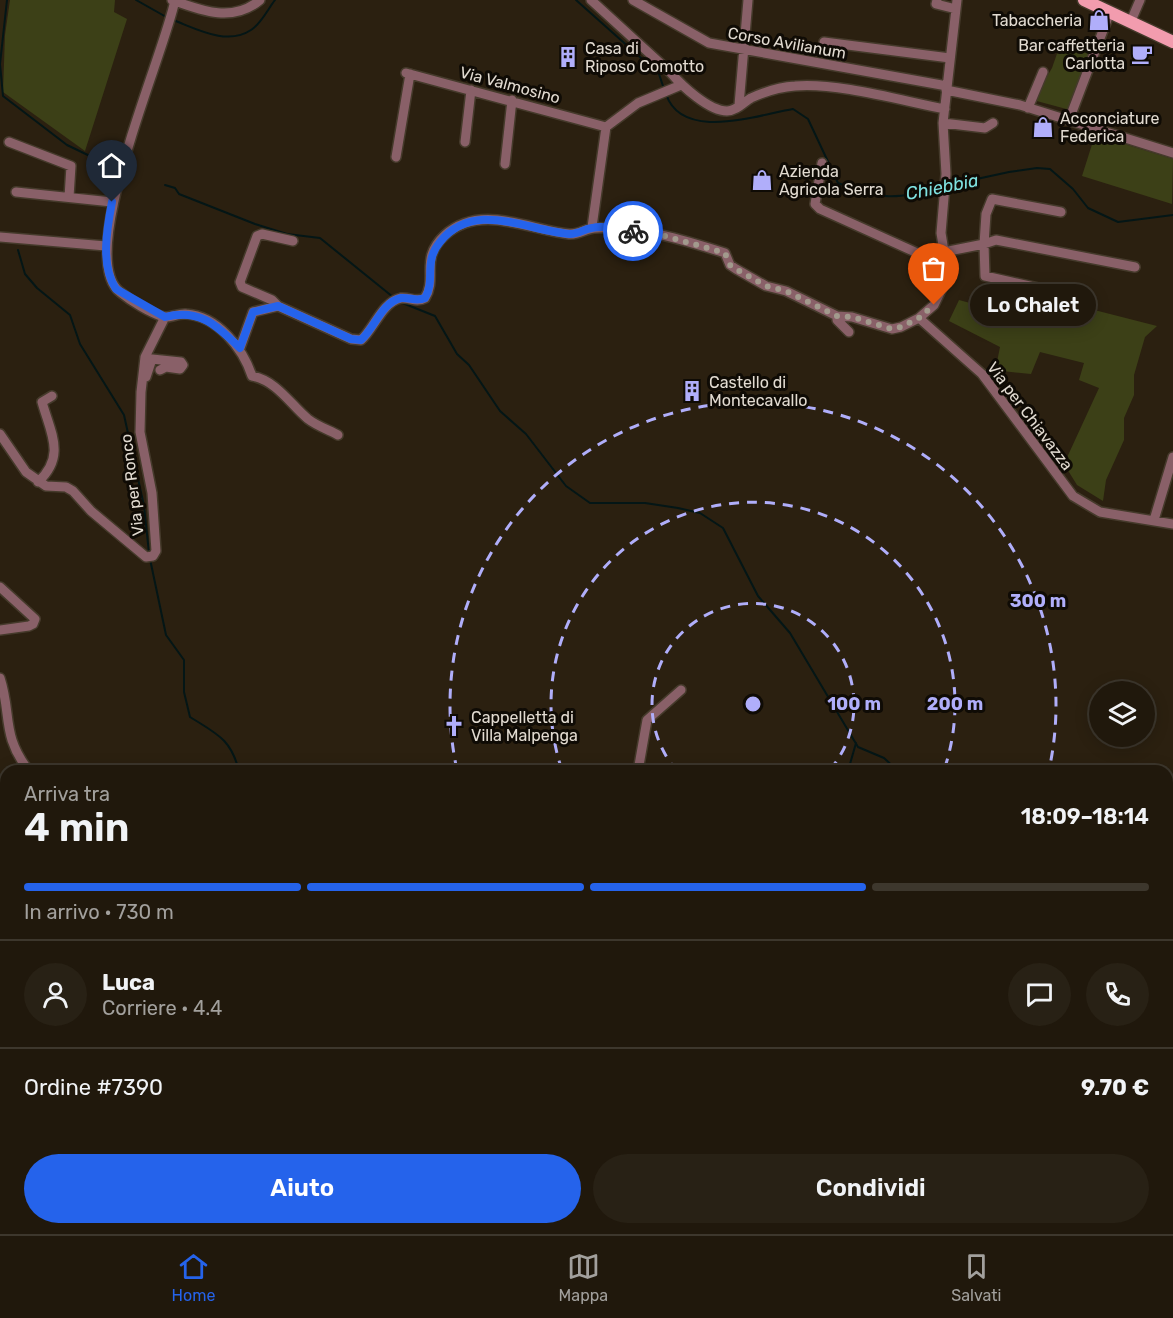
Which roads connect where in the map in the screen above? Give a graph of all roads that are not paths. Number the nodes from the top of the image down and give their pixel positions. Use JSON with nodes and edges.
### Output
{"nodes":[{"id":1,"x":260,"y":0,"type":"edge"},
{"id":2,"x":591,"y":0,"type":"edge"},
{"id":3,"x":633,"y":0,"type":"edge"},
{"id":4,"x":748,"y":0,"type":"edge"},
{"id":5,"x":937,"y":0,"type":"edge"},
{"id":6,"x":1084,"y":0,"type":"edge"},
{"id":7,"x":1140,"y":0,"type":"edge"},
{"id":8,"x":173,"y":3,"type":"edge"},
{"id":9,"x":956,"y":4,"type":"edge"},
{"id":10,"x":1105,"y":7,"type":"edge"},
{"id":11,"x":1131,"y":21,"type":"junction"},
{"id":12,"x":824,"y":42,"type":"dead end"},
{"id":13,"x":1173,"y":42,"type":"edge"},
{"id":14,"x":743,"y":51,"type":"junction"},
{"id":15,"x":950,"y":58,"type":"junction"},
{"id":16,"x":1043,"y":72,"type":"dead end"},
{"id":17,"x":677,"y":87,"type":"junction"},
{"id":18,"x":947,"y":88,"type":"junction"},
{"id":19,"x":471,"y":90,"type":"junction"},
{"id":20,"x":512,"y":100,"type":"junction"},
{"id":21,"x":739,"y":105,"type":"junction"},
{"id":22,"x":1028,"y":108,"type":"junction"},
{"id":23,"x":945,"y":109,"type":"junction"},
{"id":24,"x":1069,"y":120,"type":"junction"},
{"id":25,"x":943,"y":123,"type":"junction"},
{"id":26,"x":993,"y":123,"type":"dead end"},
{"id":27,"x":606,"y":127,"type":"junction"},
{"id":28,"x":9,"y":142,"type":"dead end"},
{"id":29,"x":465,"y":142,"type":"dead end"},
{"id":30,"x":1173,"y":153,"type":"edge"},
{"id":31,"x":396,"y":157,"type":"dead end"},
{"id":32,"x":822,"y":163,"type":"dead end"},
{"id":33,"x":505,"y":164,"type":"dead end"},
{"id":34,"x":16,"y":192,"type":"dead end"},
{"id":35,"x":69,"y":197,"type":"junction"},
{"id":36,"x":112,"y":202,"type":"junction"},
{"id":37,"x":1061,"y":212,"type":"dead end"},
{"id":38,"x":592,"y":227,"type":"junction"},
{"id":39,"x":0,"y":237,"type":"edge"},
{"id":40,"x":293,"y":241,"type":"dead end"},
{"id":41,"x":984,"y":244,"type":"junction"},
{"id":42,"x":106,"y":246,"type":"junction"},
{"id":43,"x":945,"y":252,"type":"junction"},
{"id":44,"x":1135,"y":267,"type":"dead end"},
{"id":45,"x":1043,"y":289,"type":"dead end"},
{"id":46,"x":278,"y":306,"type":"junction"},
{"id":47,"x":837,"y":316,"type":"junction"},
{"id":48,"x":165,"y":317,"type":"junction"},
{"id":49,"x":919,"y":318,"type":"junction"},
{"id":50,"x":849,"y":332,"type":"dead end"},
{"id":51,"x":240,"y":348,"type":"junction"},
{"id":52,"x":160,"y":370,"type":"dead end"},
{"id":53,"x":141,"y":392,"type":"junction"},
{"id":54,"x":52,"y":396,"type":"dead end"},
{"id":55,"x":0,"y":434,"type":"edge"},
{"id":56,"x":338,"y":435,"type":"dead end"},
{"id":57,"x":1173,"y":457,"type":"edge"},
{"id":58,"x":38,"y":482,"type":"junction"},
{"id":59,"x":1154,"y":520,"type":"junction"},
{"id":60,"x":1173,"y":524,"type":"edge"},
{"id":61,"x":0,"y":587,"type":"edge"},
{"id":62,"x":0,"y":630,"type":"edge"},
{"id":63,"x":0,"y":678,"type":"edge"},
{"id":64,"x":681,"y":690,"type":"dead end"},
{"id":65,"x":25,"y":765,"type":"edge"},
{"id":66,"x":639,"y":765,"type":"edge"}],
"edges":[{"from":1,"to":8,"type":"street"},
{"from":2,"to":17,"type":"street"},
{"from":3,"to":14,"type":"street","name":"Corso Avilianum"},
{"from":4,"to":14,"type":"street"},
{"from":5,"to":9,"type":"street"},
{"from":6,"to":10,"type":"main road"},
{"from":7,"to":11,"type":"street"},
{"from":8,"to":36,"type":"street"},
{"from":9,"to":15,"type":"street"},
{"from":10,"to":11,"type":"main road"},
{"from":10,"to":24,"type":"street"},
{"from":11,"to":13,"type":"main road"},
{"from":12,"to":15,"type":"street"},
{"from":14,"to":18,"type":"street","name":"Corso Avilianum"},
{"from":14,"to":21,"type":"street"},
{"from":15,"to":18,"type":"street"},
{"from":16,"to":22,"type":"street"},
{"from":17,"to":21,"type":"street"},
{"from":17,"to":27,"type":"street"},
{"from":18,"to":22,"type":"street","name":"Corso Avilianum"},
{"from":18,"to":23,"type":"street"},
{"from":19,"to":20,"type":"street","name":"Via Valmosino"},
{"from":19,"to":29,"type":"street"},
{"from":19,"to":31,"type":"street","name":"Via Valmosino"},
{"from":20,"to":27,"type":"street","name":"Via Valmosino"},
{"from":20,"to":33,"type":"street"},
{"from":21,"to":23,"type":"street"},
{"from":22,"to":24,"type":"street","name":"Corso Avilianum"},
{"from":23,"to":25,"type":"street"},
{"from":24,"to":30,"type":"street","name":"Corso Avilianum"},
{"from":25,"to":26,"type":"street"},
{"from":25,"to":43,"type":"street"},
{"from":27,"to":38,"type":"street"},
{"from":28,"to":35,"type":"street"},
{"from":32,"to":43,"type":"street"},
{"from":34,"to":35,"type":"street"},
{"from":35,"to":36,"type":"street"},
{"from":36,"to":42,"type":"street"},
{"from":37,"to":41,"type":"street"},
{"from":38,"to":46,"type":"street"},
{"from":38,"to":47,"type":"street"},
{"from":39,"to":42,"type":"street"},
{"from":40,"to":46,"type":"street"},
{"from":41,"to":43,"type":"street"},
{"from":41,"to":44,"type":"street"},
{"from":41,"to":45,"type":"street"},
{"from":42,"to":48,"type":"street"},
{"from":43,"to":49,"type":"street"},
{"from":46,"to":51,"type":"street"},
{"from":47,"to":49,"type":"street"},
{"from":47,"to":50,"type":"street"},
{"from":48,"to":51,"type":"street"},
{"from":48,"to":53,"type":"street","name":"Via per Ronco"},
{"from":49,"to":59,"type":"street","name":"Via per Chiavazza"},
{"from":51,"to":56,"type":"street"},
{"from":52,"to":53,"type":"street"},
{"from":53,"to":58,"type":"street","name":"Via per Ronco"},
{"from":54,"to":58,"type":"street"},
{"from":55,"to":58,"type":"street"},
{"from":57,"to":59,"type":"street"},
{"from":59,"to":60,"type":"street","name":"Via per Chiavazza"},
{"from":61,"to":62,"type":"street"},
{"from":63,"to":65,"type":"street"},
{"from":64,"to":66,"type":"street"}]}
